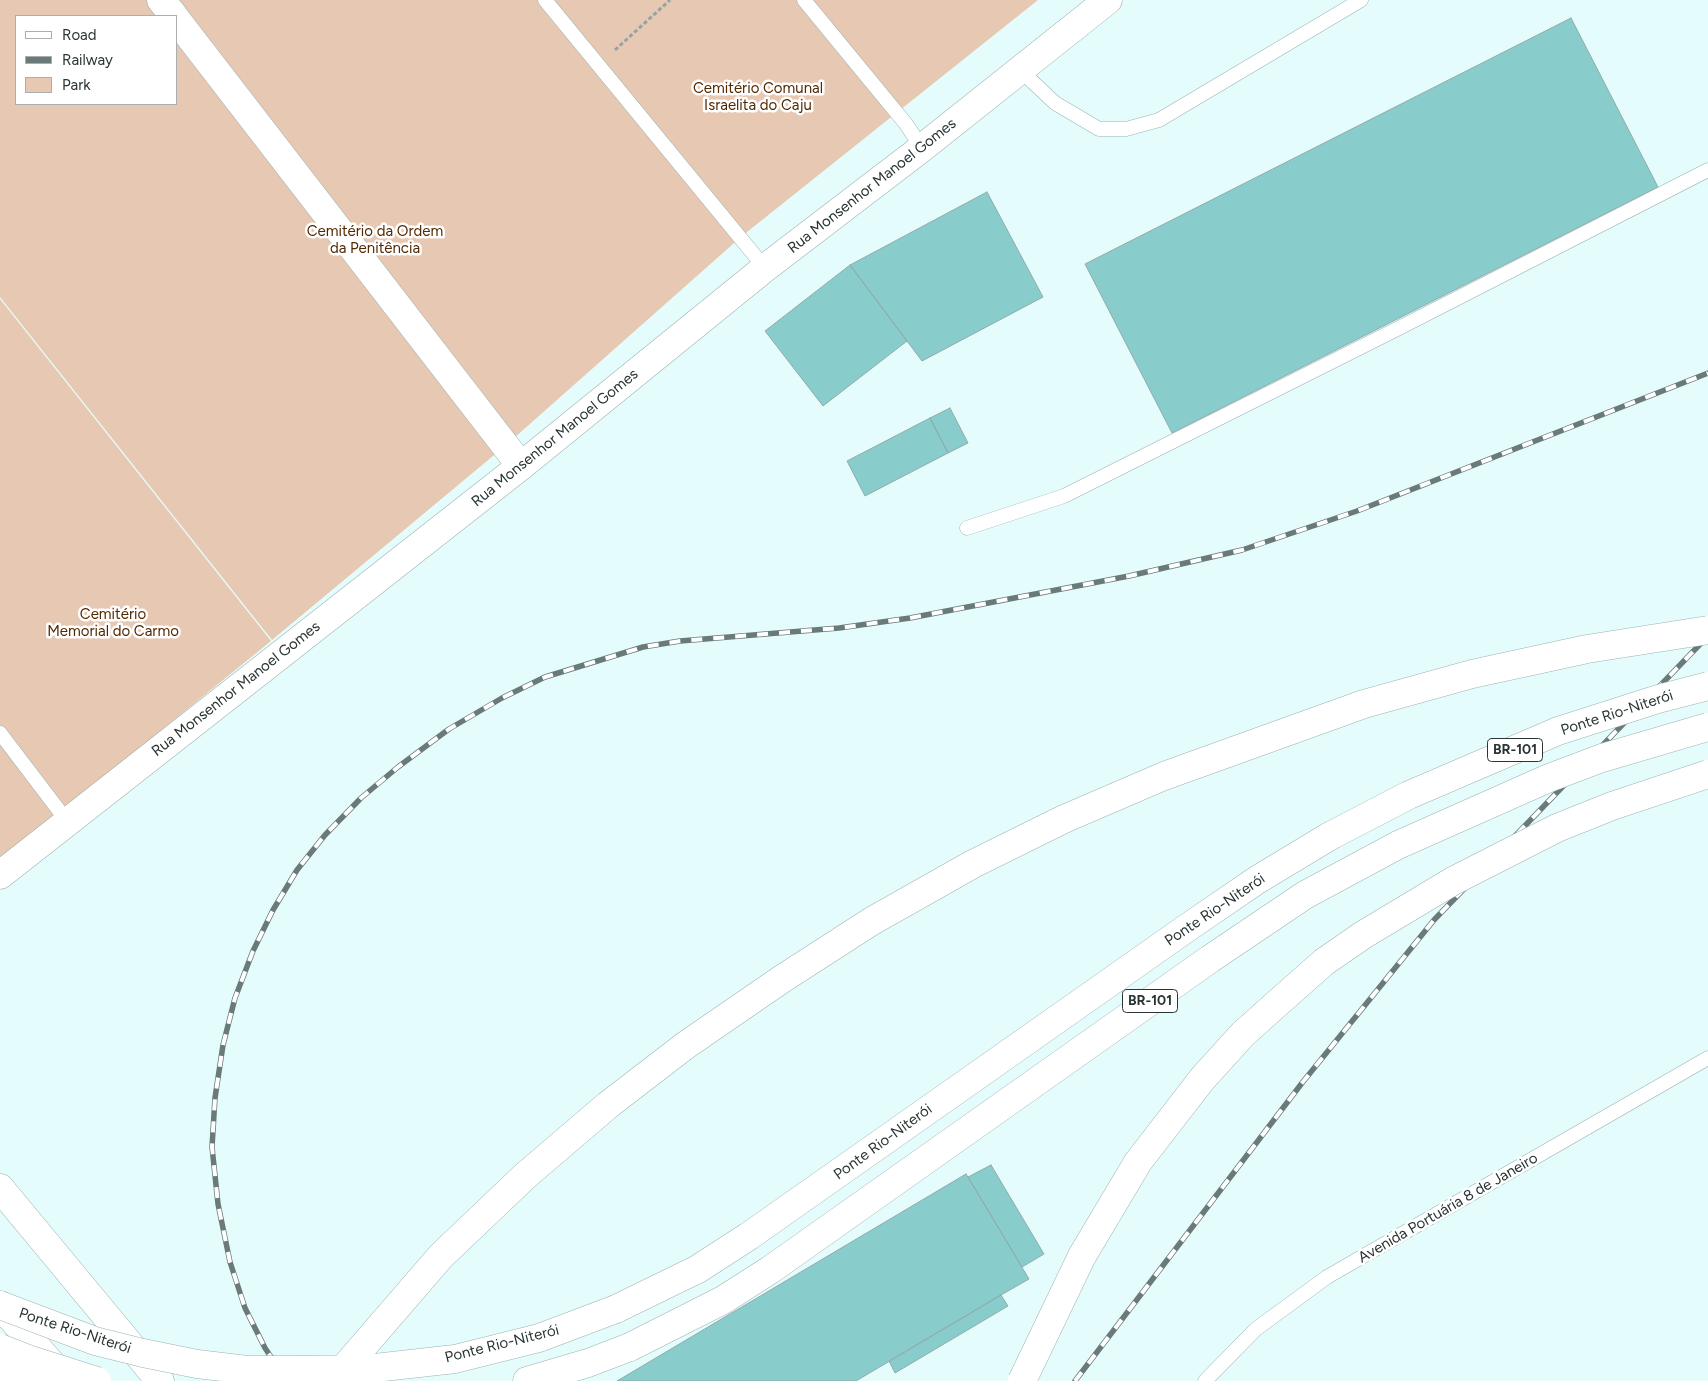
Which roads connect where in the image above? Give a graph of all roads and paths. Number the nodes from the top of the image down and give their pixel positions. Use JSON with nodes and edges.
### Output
{"nodes":[{"id":1,"x":161,"y":0,"type":"edge"},
{"id":2,"x":545,"y":0,"type":"edge"},
{"id":3,"x":670,"y":0,"type":"edge"},
{"id":4,"x":804,"y":0,"type":"edge"},
{"id":5,"x":1108,"y":0,"type":"edge"},
{"id":6,"x":1360,"y":0,"type":"edge"},
{"id":7,"x":173,"y":15,"type":"edge"},
{"id":8,"x":178,"y":22,"type":"edge"},
{"id":9,"x":611,"y":54,"type":"dead end"},
{"id":10,"x":1020,"y":70,"type":"junction"},
{"id":11,"x":922,"y":148,"type":"junction"},
{"id":12,"x":1708,"y":170,"type":"edge"},
{"id":13,"x":765,"y":268,"type":"junction"},
{"id":14,"x":521,"y":466,"type":"junction"},
{"id":15,"x":967,"y":528,"type":"dead end"},
{"id":16,"x":1708,"y":630,"type":"edge"},
{"id":17,"x":1708,"y":686,"type":"edge"},
{"id":18,"x":1708,"y":727,"type":"edge"},
{"id":19,"x":0,"y":733,"type":"edge"},
{"id":20,"x":1708,"y":774,"type":"edge"},
{"id":21,"x":67,"y":821,"type":"junction"},
{"id":22,"x":0,"y":875,"type":"edge"},
{"id":23,"x":1708,"y":1058,"type":"edge"},
{"id":24,"x":0,"y":1188,"type":"edge"},
{"id":25,"x":0,"y":1220,"type":"edge"},
{"id":26,"x":94,"y":1304,"type":"junction"},
{"id":27,"x":0,"y":1305,"type":"edge"},
{"id":28,"x":0,"y":1326,"type":"edge"},
{"id":29,"x":0,"y":1348,"type":"edge"},
{"id":30,"x":0,"y":1371,"type":"edge"},
{"id":31,"x":38,"y":1381,"type":"edge"},
{"id":32,"x":47,"y":1381,"type":"edge"},
{"id":33,"x":66,"y":1381,"type":"edge"},
{"id":34,"x":97,"y":1381,"type":"edge"},
{"id":35,"x":160,"y":1381,"type":"edge"},
{"id":36,"x":333,"y":1381,"type":"edge"},
{"id":37,"x":527,"y":1381,"type":"edge"},
{"id":38,"x":1022,"y":1381,"type":"edge"},
{"id":39,"x":1205,"y":1381,"type":"edge"}],
"edges":[{"from":1,"to":7,"type":"main road"},
{"from":2,"to":13,"type":"lane"},
{"from":3,"to":9,"type":"path"},
{"from":4,"to":11,"type":"lane"},
{"from":5,"to":10,"type":"main road","name":"Rua Monsenhor Manoel Gomes"},
{"from":6,"to":10,"type":"lane"},
{"from":8,"to":14,"type":"main road"},
{"from":10,"to":11,"type":"main road","name":"Rua Monsenhor Manoel Gomes"},
{"from":11,"to":13,"type":"main road","name":"Rua Monsenhor Manoel Gomes"},
{"from":12,"to":15,"type":"lane"},
{"from":13,"to":14,"type":"main road","name":"Rua Monsenhor Manoel Gomes"},
{"from":14,"to":21,"type":"main road","name":"Rua Monsenhor Manoel Gomes"},
{"from":16,"to":36,"type":"main road","bridge":true},
{"from":17,"to":27,"type":"main road","name":"Ponte Rio-Niterói","number":"BR-101","bridge":true},
{"from":18,"to":37,"type":"main road","number":"BR-101","bridge":true},
{"from":19,"to":21,"type":"lane"},
{"from":20,"to":38,"type":"main road","bridge":true},
{"from":21,"to":22,"type":"main road","name":"Rua Monsenhor Manoel Gomes"},
{"from":23,"to":39,"type":"lane","name":"Avenida Portuária 8 de Janeiro"},
{"from":24,"to":26,"type":"main road"},
{"from":25,"to":26,"type":"main road"},
{"from":26,"to":35,"type":"main road"},
{"from":27,"to":33,"type":"main road"},
{"from":28,"to":31,"type":"main road"},
{"from":29,"to":34,"type":"main road","bridge":true},
{"from":30,"to":32,"type":"main road","bridge":true}]}
